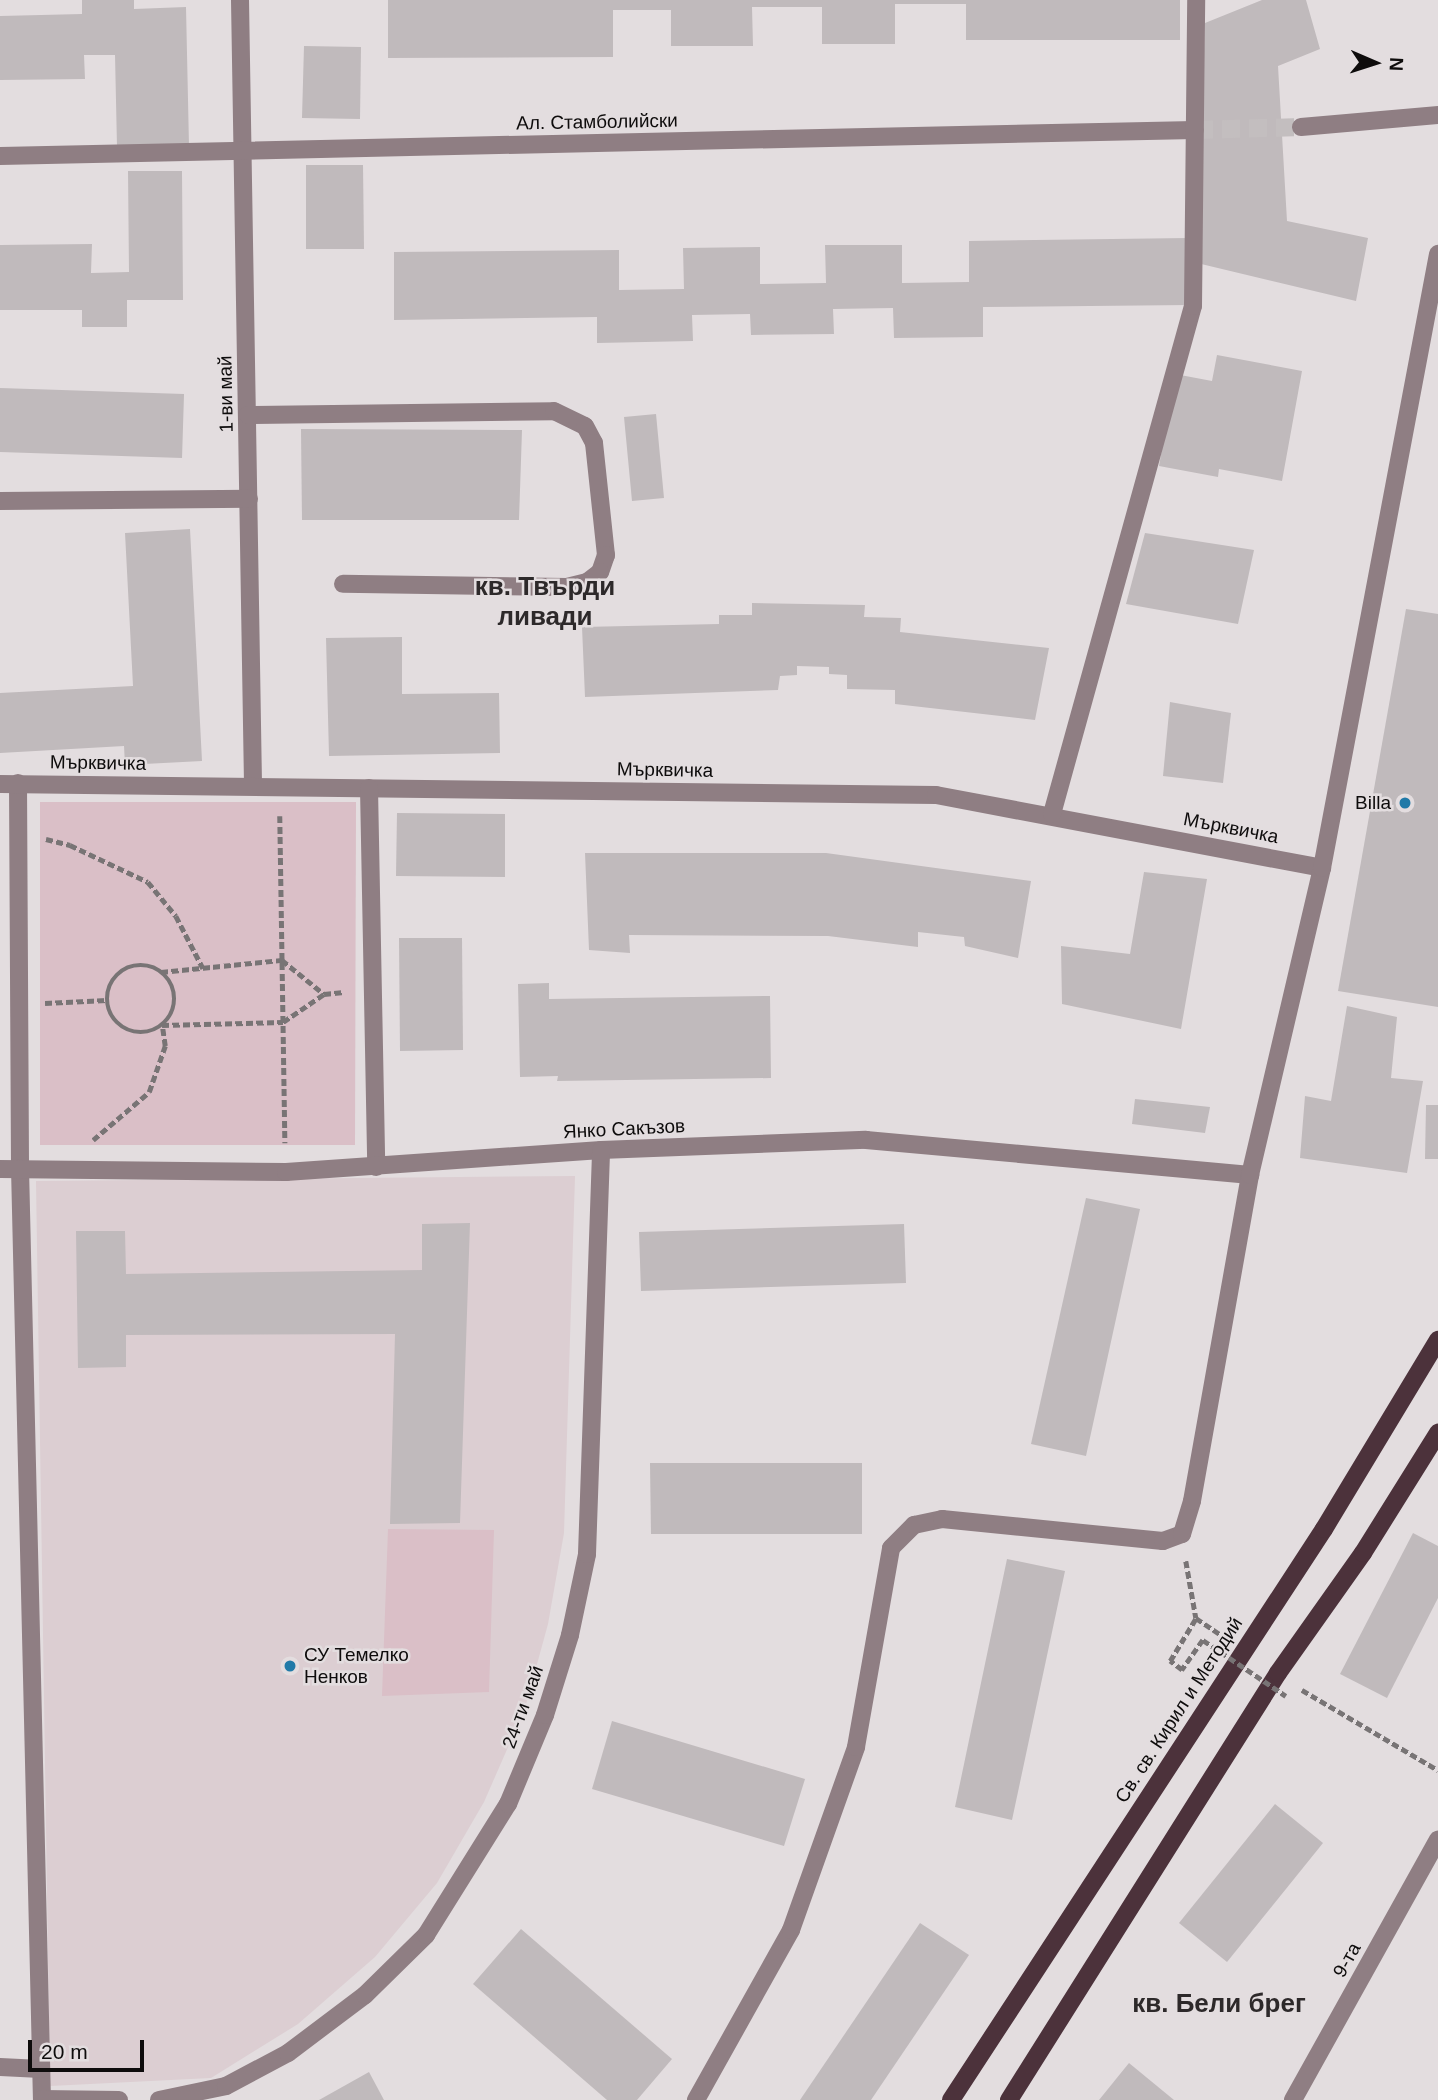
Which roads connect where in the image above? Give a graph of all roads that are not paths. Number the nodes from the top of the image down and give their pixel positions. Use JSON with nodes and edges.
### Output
{"nodes":[{"id":1,"x":240,"y":0,"type":"edge"},
{"id":2,"x":1196,"y":0,"type":"edge"},
{"id":3,"x":1438,"y":115,"type":"edge"},
{"id":4,"x":1301,"y":127,"type":"tunnel mouth"},
{"id":5,"x":1195,"y":130,"type":"junction"},
{"id":6,"x":243,"y":151,"type":"junction"},
{"id":7,"x":0,"y":156,"type":"edge"},
{"id":8,"x":1438,"y":254,"type":"edge"},
{"id":9,"x":248,"y":415,"type":"junction"},
{"id":10,"x":249,"y":499,"type":"junction"},
{"id":11,"x":0,"y":501,"type":"edge"},
{"id":12,"x":343,"y":584,"type":"dead end"},
{"id":13,"x":0,"y":783,"type":"edge"},
{"id":14,"x":18,"y":783,"type":"junction"},
{"id":15,"x":253,"y":786,"type":"junction"},
{"id":16,"x":369,"y":788,"type":"junction"},
{"id":17,"x":1052,"y":814,"type":"junction"},
{"id":18,"x":1322,"y":868,"type":"junction"},
{"id":19,"x":601,"y":1150,"type":"junction"},
{"id":20,"x":376,"y":1167,"type":"junction"},
{"id":21,"x":20,"y":1168,"type":"junction"},
{"id":22,"x":0,"y":1169,"type":"edge"},
{"id":23,"x":1250,"y":1175,"type":"junction"},
{"id":24,"x":1438,"y":1340,"type":"edge"},
{"id":25,"x":1438,"y":1433,"type":"edge"},
{"id":26,"x":1438,"y":1840,"type":"edge"},
{"id":27,"x":0,"y":2067,"type":"edge"},
{"id":28,"x":41,"y":2068,"type":"junction"},
{"id":29,"x":42,"y":2100,"type":"edge"},
{"id":30,"x":119,"y":2100,"type":"edge"},
{"id":31,"x":159,"y":2100,"type":"edge"},
{"id":32,"x":696,"y":2100,"type":"edge"},
{"id":33,"x":951,"y":2100,"type":"edge"},
{"id":34,"x":1009,"y":2100,"type":"edge"},
{"id":35,"x":1293,"y":2100,"type":"edge"}],
"edges":[{"from":1,"to":6,"type":"street","name":"1-ви май"},
{"from":2,"to":5,"type":"street"},
{"from":3,"to":4,"type":"street"},
{"from":5,"to":6,"type":"street","name":"Ал. Стамболийски"},
{"from":5,"to":17,"type":"street"},
{"from":6,"to":7,"type":"street","name":"Ал. Стамболийски"},
{"from":6,"to":9,"type":"street","name":"1-ви май"},
{"from":8,"to":18,"type":"street"},
{"from":9,"to":10,"type":"street","name":"1-ви май"},
{"from":9,"to":12,"type":"street"},
{"from":10,"to":11,"type":"street"},
{"from":10,"to":15,"type":"street","name":"1-ви май"},
{"from":13,"to":14,"type":"street","name":"Мърквичка"},
{"from":14,"to":15,"type":"street","name":"Мърквичка"},
{"from":14,"to":21,"type":"street"},
{"from":15,"to":16,"type":"street","name":"Мърквичка"},
{"from":16,"to":17,"type":"street","name":"Мърквичка"},
{"from":16,"to":20,"type":"street"},
{"from":17,"to":18,"type":"street","name":"Мърквичка"},
{"from":18,"to":23,"type":"street"},
{"from":19,"to":20,"type":"street","name":"Янко Сакъзов"},
{"from":19,"to":23,"type":"street","name":"Янко Сакъзов"},
{"from":19,"to":31,"type":"street","name":"24-ти май"},
{"from":20,"to":21,"type":"street","name":"Янко Сакъзов"},
{"from":21,"to":22,"type":"street","name":"Янко Сакъзов"},
{"from":21,"to":28,"type":"street"},
{"from":23,"to":32,"type":"street"},
{"from":24,"to":33,"type":"main road","name":"Св. св. Кирил и Методий"},
{"from":25,"to":34,"type":"main road"},
{"from":26,"to":35,"type":"street","name":"9-та"},
{"from":27,"to":28,"type":"street"},
{"from":28,"to":29,"type":"street"},
{"from":29,"to":30,"type":"street"}]}
